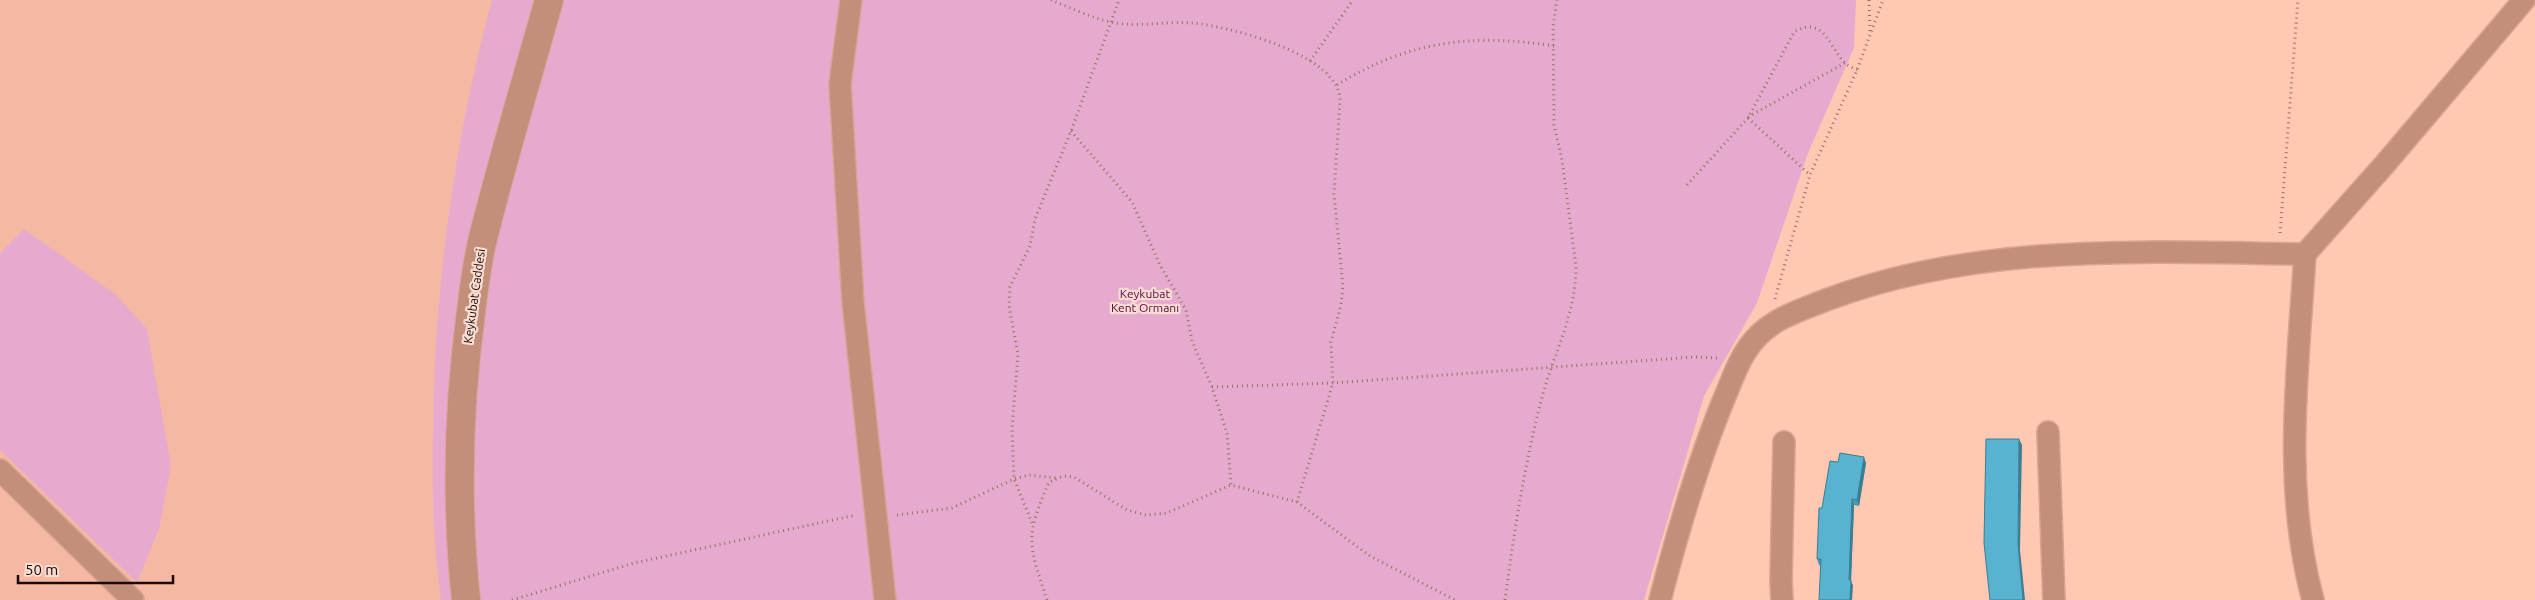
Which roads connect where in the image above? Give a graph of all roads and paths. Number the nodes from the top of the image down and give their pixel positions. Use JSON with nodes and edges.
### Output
{"nodes":[{"id":1,"x":549,"y":0,"type":"edge"},
{"id":2,"x":851,"y":0,"type":"edge"},
{"id":3,"x":1051,"y":0,"type":"edge"},
{"id":4,"x":1119,"y":0,"type":"edge"},
{"id":5,"x":1354,"y":0,"type":"edge"},
{"id":6,"x":1557,"y":0,"type":"edge"},
{"id":7,"x":1869,"y":0,"type":"edge"},
{"id":8,"x":1882,"y":0,"type":"edge"},
{"id":9,"x":2298,"y":0,"type":"edge"},
{"id":10,"x":2524,"y":0,"type":"edge"},
{"id":11,"x":1110,"y":22,"type":"junction"},
{"id":12,"x":1870,"y":34,"type":"junction"},
{"id":13,"x":1554,"y":46,"type":"junction"},
{"id":14,"x":1310,"y":61,"type":"junction"},
{"id":15,"x":1845,"y":63,"type":"junction"},
{"id":16,"x":1857,"y":70,"type":"junction"},
{"id":17,"x":1338,"y":85,"type":"junction"},
{"id":18,"x":1748,"y":118,"type":"junction"},
{"id":19,"x":1071,"y":131,"type":"junction"},
{"id":20,"x":1810,"y":175,"type":"junction"},
{"id":21,"x":1687,"y":185,"type":"dead end"},
{"id":22,"x":2279,"y":254,"type":"junction"},
{"id":23,"x":2305,"y":254,"type":"junction"},
{"id":24,"x":1767,"y":328,"type":"junction"},
{"id":25,"x":1741,"y":360,"type":"junction"},
{"id":26,"x":1552,"y":368,"type":"junction"},
{"id":27,"x":1334,"y":383,"type":"junction"},
{"id":28,"x":1212,"y":387,"type":"junction"},
{"id":29,"x":2048,"y":432,"type":"dead end"},
{"id":30,"x":1784,"y":442,"type":"dead end"},
{"id":31,"x":0,"y":470,"type":"edge"},
{"id":32,"x":1056,"y":478,"type":"junction"},
{"id":33,"x":1014,"y":479,"type":"junction"},
{"id":34,"x":1231,"y":485,"type":"junction"},
{"id":35,"x":1297,"y":502,"type":"junction"},
{"id":36,"x":876,"y":514,"type":"junction"},
{"id":37,"x":1033,"y":524,"type":"junction"},
{"id":38,"x":133,"y":600,"type":"edge"},
{"id":39,"x":466,"y":600,"type":"edge"},
{"id":40,"x":512,"y":600,"type":"edge"},
{"id":41,"x":885,"y":600,"type":"edge"},
{"id":42,"x":1047,"y":600,"type":"edge"},
{"id":43,"x":1455,"y":600,"type":"edge"},
{"id":44,"x":1506,"y":600,"type":"edge"},
{"id":45,"x":1660,"y":600,"type":"edge"},
{"id":46,"x":1782,"y":600,"type":"edge"},
{"id":47,"x":2054,"y":600,"type":"edge"},
{"id":48,"x":2313,"y":600,"type":"edge"}],
"edges":[{"from":1,"to":39,"type":"street","name":"Keykubat Caddesi"},
{"from":2,"to":36,"type":"street"},
{"from":3,"to":11,"type":"path"},
{"from":4,"to":11,"type":"path"},
{"from":5,"to":14,"type":"path"},
{"from":6,"to":13,"type":"path"},
{"from":7,"to":12,"type":"path"},
{"from":8,"to":12,"type":"path"},
{"from":9,"to":22,"type":"path"},
{"from":10,"to":23,"type":"street"},
{"from":11,"to":14,"type":"path"},
{"from":11,"to":19,"type":"path"},
{"from":12,"to":16,"type":"path"},
{"from":13,"to":17,"type":"path"},
{"from":13,"to":26,"type":"path"},
{"from":14,"to":17,"type":"path"},
{"from":15,"to":16,"type":"path"},
{"from":15,"to":18,"type":"path"},
{"from":15,"to":18,"type":"path"},
{"from":16,"to":20,"type":"path"},
{"from":17,"to":27,"type":"path"},
{"from":18,"to":20,"type":"path"},
{"from":18,"to":21,"type":"path"},
{"from":19,"to":28,"type":"path"},
{"from":19,"to":33,"type":"path"},
{"from":20,"to":24,"type":"path"},
{"from":22,"to":23,"type":"street"},
{"from":22,"to":24,"type":"street"},
{"from":23,"to":48,"type":"street"},
{"from":24,"to":25,"type":"street"},
{"from":25,"to":26,"type":"path"},
{"from":25,"to":45,"type":"street"},
{"from":26,"to":27,"type":"path"},
{"from":26,"to":44,"type":"path"},
{"from":27,"to":28,"type":"path"},
{"from":27,"to":35,"type":"path"},
{"from":28,"to":34,"type":"path"},
{"from":29,"to":47,"type":"street"},
{"from":30,"to":46,"type":"street"},
{"from":31,"to":38,"type":"street"},
{"from":32,"to":33,"type":"path"},
{"from":32,"to":34,"type":"path"},
{"from":32,"to":37,"type":"path"},
{"from":33,"to":36,"type":"path"},
{"from":33,"to":37,"type":"path"},
{"from":34,"to":35,"type":"path"},
{"from":35,"to":43,"type":"path"},
{"from":36,"to":40,"type":"path"},
{"from":36,"to":41,"type":"street"},
{"from":37,"to":42,"type":"path"}]}
